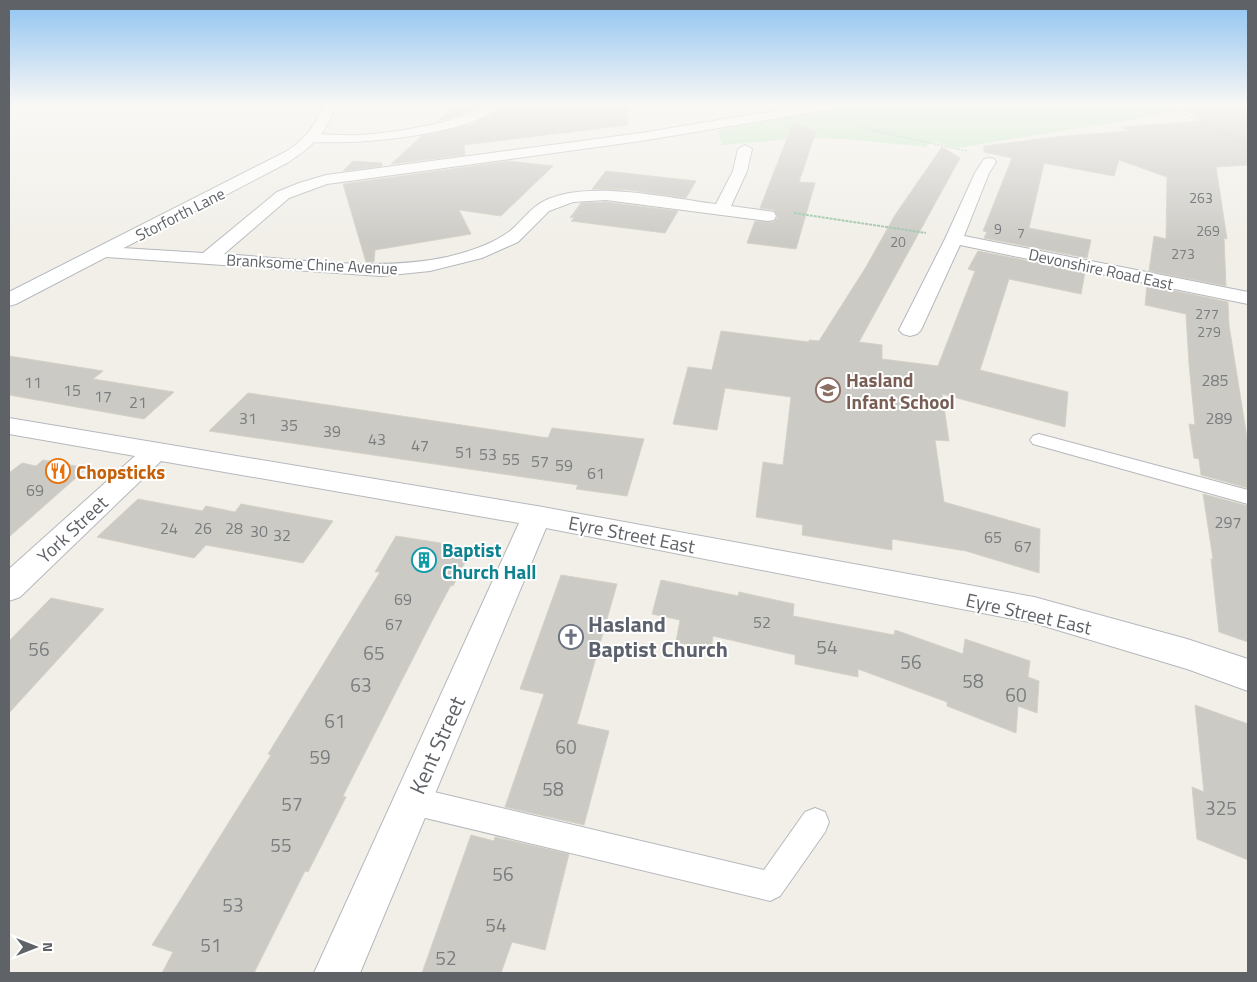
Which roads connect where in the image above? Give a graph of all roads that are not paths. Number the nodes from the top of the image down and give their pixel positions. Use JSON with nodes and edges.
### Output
{"nodes":[{"id":1,"x":294,"y":151,"type":"edge"},
{"id":2,"x":536,"y":151,"type":"edge"},
{"id":3,"x":745,"y":151,"type":"edge"},
{"id":4,"x":989,"y":162,"type":"road end"},
{"id":5,"x":290,"y":180,"type":"dead end"},
{"id":6,"x":326,"y":180,"type":"junction"},
{"id":7,"x":722,"y":209,"type":"junction"},
{"id":8,"x":768,"y":216,"type":"road end"},
{"id":9,"x":954,"y":239,"type":"junction"},
{"id":10,"x":106,"y":252,"type":"junction"},
{"id":11,"x":208,"y":258,"type":"junction"},
{"id":12,"x":1248,"y":298,"type":"edge"},
{"id":13,"x":9,"y":300,"type":"edge"},
{"id":14,"x":910,"y":330,"type":"dead end"},
{"id":15,"x":9,"y":426,"type":"edge"},
{"id":16,"x":1039,"y":440,"type":"dead end"},
{"id":17,"x":157,"y":450,"type":"junction"},
{"id":18,"x":1248,"y":496,"type":"edge"},
{"id":19,"x":537,"y":516,"type":"junction"},
{"id":20,"x":9,"y":588,"type":"edge"},
{"id":21,"x":1248,"y":675,"type":"edge"},
{"id":22,"x":412,"y":801,"type":"junction"},
{"id":23,"x":815,"y":822,"type":"dead end"},
{"id":24,"x":337,"y":973,"type":"edge"}],
"edges":[{"from":1,"to":10,"type":"street","name":"Storforth Lane"},
{"from":2,"to":6,"type":"street"},
{"from":3,"to":7,"type":"street"},
{"from":4,"to":9,"type":"street"},
{"from":5,"to":6,"type":"street"},
{"from":6,"to":11,"type":"street"},
{"from":7,"to":8,"type":"street","name":"Branksome Chine Avenue"},
{"from":7,"to":11,"type":"street","name":"Branksome Chine Avenue"},
{"from":9,"to":12,"type":"street","name":"Devonshire Road East"},
{"from":9,"to":14,"type":"street"},
{"from":10,"to":11,"type":"street","name":"Branksome Chine Avenue"},
{"from":10,"to":13,"type":"street","name":"Storforth Lane"},
{"from":15,"to":17,"type":"street","name":"Eyre Street East"},
{"from":16,"to":18,"type":"lane"},
{"from":17,"to":19,"type":"street","name":"Eyre Street East"},
{"from":17,"to":20,"type":"street","name":"York Street"},
{"from":19,"to":21,"type":"street","name":"Eyre Street East"},
{"from":19,"to":22,"type":"street","name":"Kent Street"},
{"from":22,"to":23,"type":"lane"},
{"from":22,"to":24,"type":"street","name":"Kent Street"}]}
